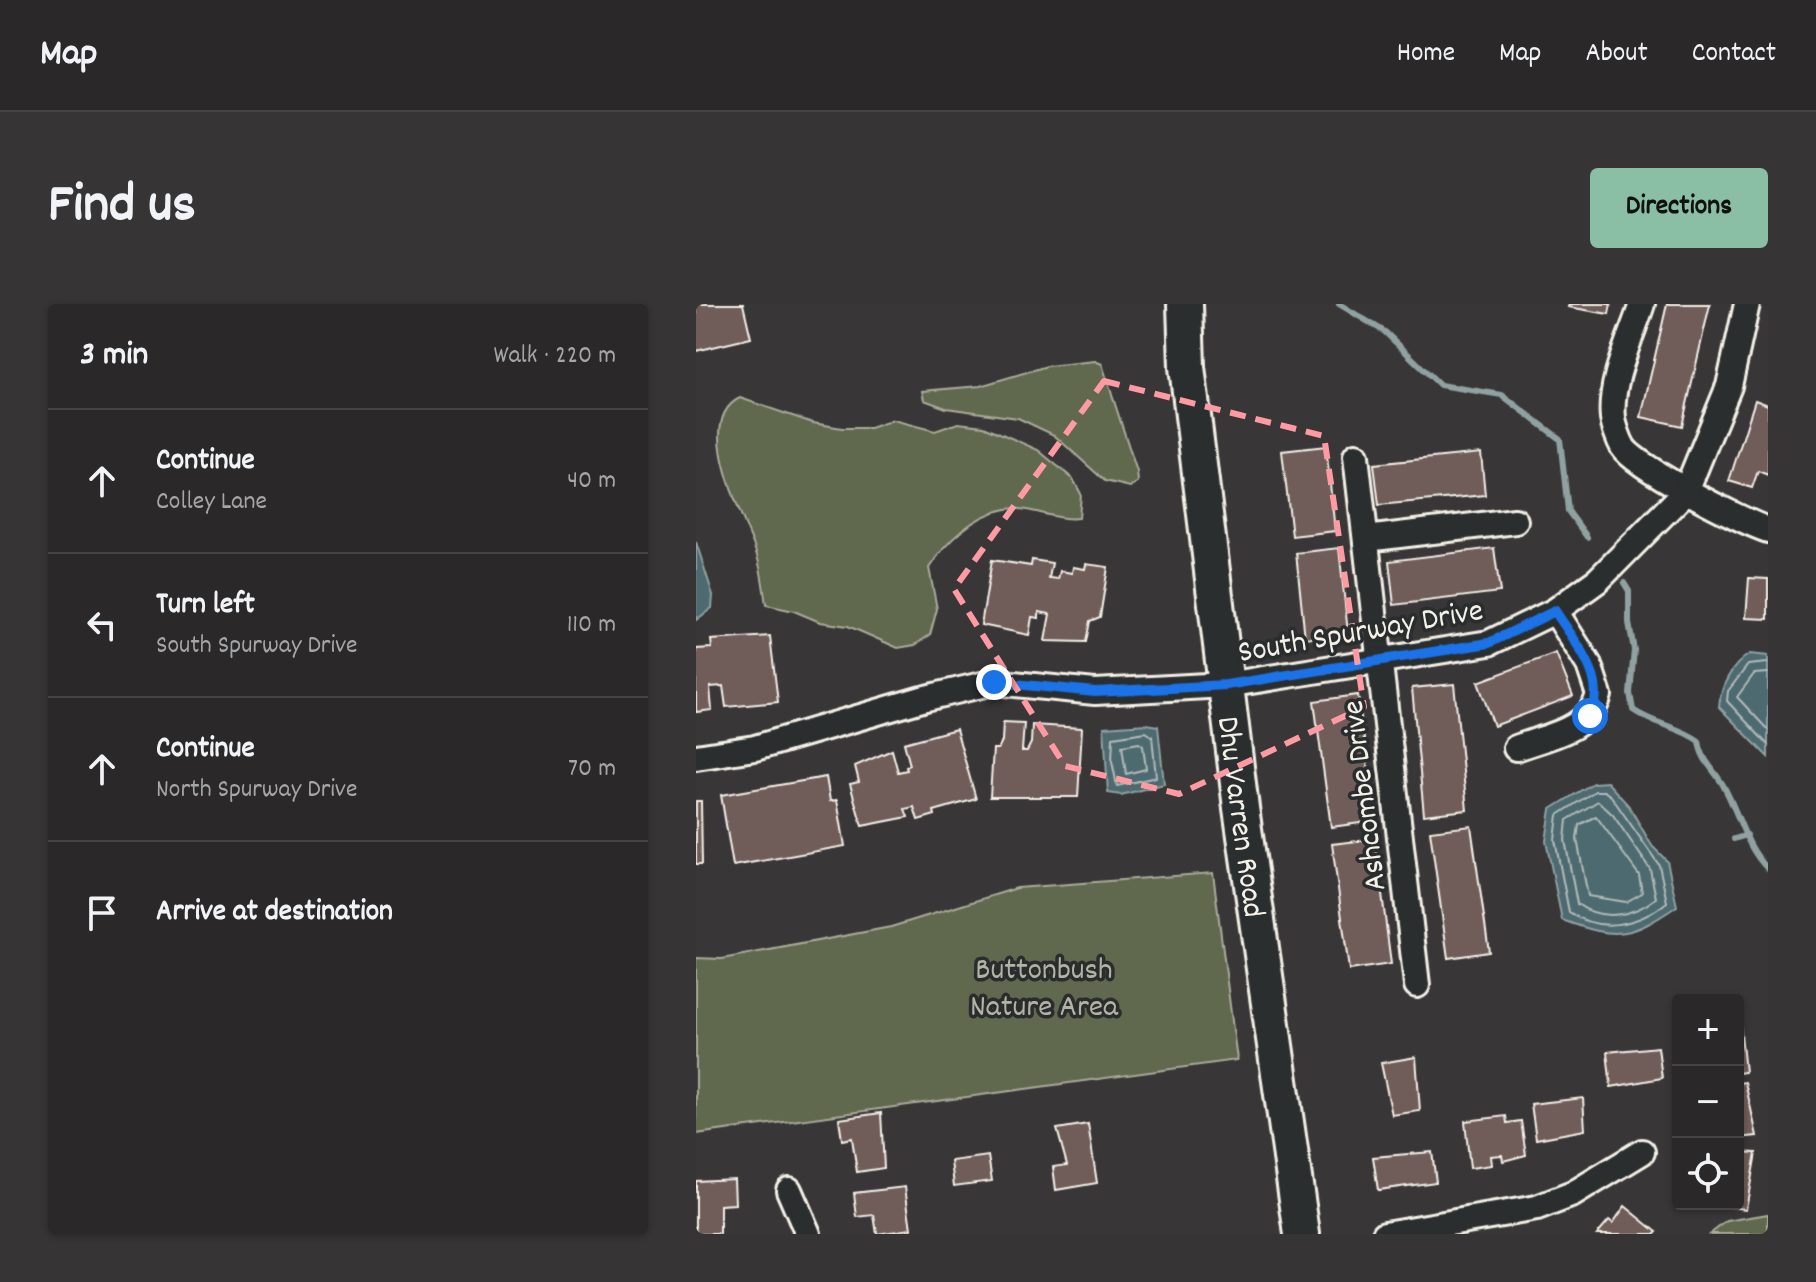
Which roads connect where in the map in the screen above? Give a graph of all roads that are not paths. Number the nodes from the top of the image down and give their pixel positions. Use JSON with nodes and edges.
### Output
{"nodes":[{"id":1,"x":1185,"y":304,"type":"edge"},
{"id":2,"x":1642,"y":304,"type":"edge"},
{"id":3,"x":1747,"y":304,"type":"edge"},
{"id":4,"x":1356,"y":456,"type":"dead end"},
{"id":5,"x":1686,"y":491,"type":"junction"},
{"id":6,"x":1515,"y":521,"type":"dead end"},
{"id":7,"x":1768,"y":530,"type":"edge"},
{"id":8,"x":1366,"y":539,"type":"junction"},
{"id":9,"x":1555,"y":611,"type":"junction"},
{"id":10,"x":1379,"y":662,"type":"junction"},
{"id":11,"x":1226,"y":685,"type":"junction"},
{"id":12,"x":1516,"y":748,"type":"dead end"},
{"id":13,"x":696,"y":757,"type":"edge"},
{"id":14,"x":1417,"y":985,"type":"dead end"},
{"id":15,"x":1642,"y":1152,"type":"dead end"},
{"id":16,"x":789,"y":1190,"type":"dead end"},
{"id":17,"x":808,"y":1234,"type":"edge"},
{"id":18,"x":1302,"y":1234,"type":"edge"},
{"id":19,"x":1385,"y":1234,"type":"edge"}],
"edges":[{"from":1,"to":11,"type":"main road","name":"Dhu Varren Road"},
{"from":2,"to":5,"type":"street"},
{"from":3,"to":5,"type":"street","name":"South Spurway Drive"},
{"from":4,"to":8,"type":"street","name":"Ashcombe Drive"},
{"from":5,"to":7,"type":"street"},
{"from":5,"to":9,"type":"street","name":"South Spurway Drive"},
{"from":6,"to":8,"type":"street"},
{"from":8,"to":10,"type":"street","name":"Ashcombe Drive"},
{"from":9,"to":10,"type":"street","name":"South Spurway Drive"},
{"from":9,"to":12,"type":"street"},
{"from":10,"to":11,"type":"street","name":"South Spurway Drive"},
{"from":10,"to":14,"type":"street","name":"Ashcombe Drive"},
{"from":11,"to":13,"type":"street","name":"South Spurway Drive"},
{"from":11,"to":18,"type":"main road","name":"Dhu Varren Road"},
{"from":15,"to":19,"type":"street"},
{"from":16,"to":17,"type":"street"}]}
